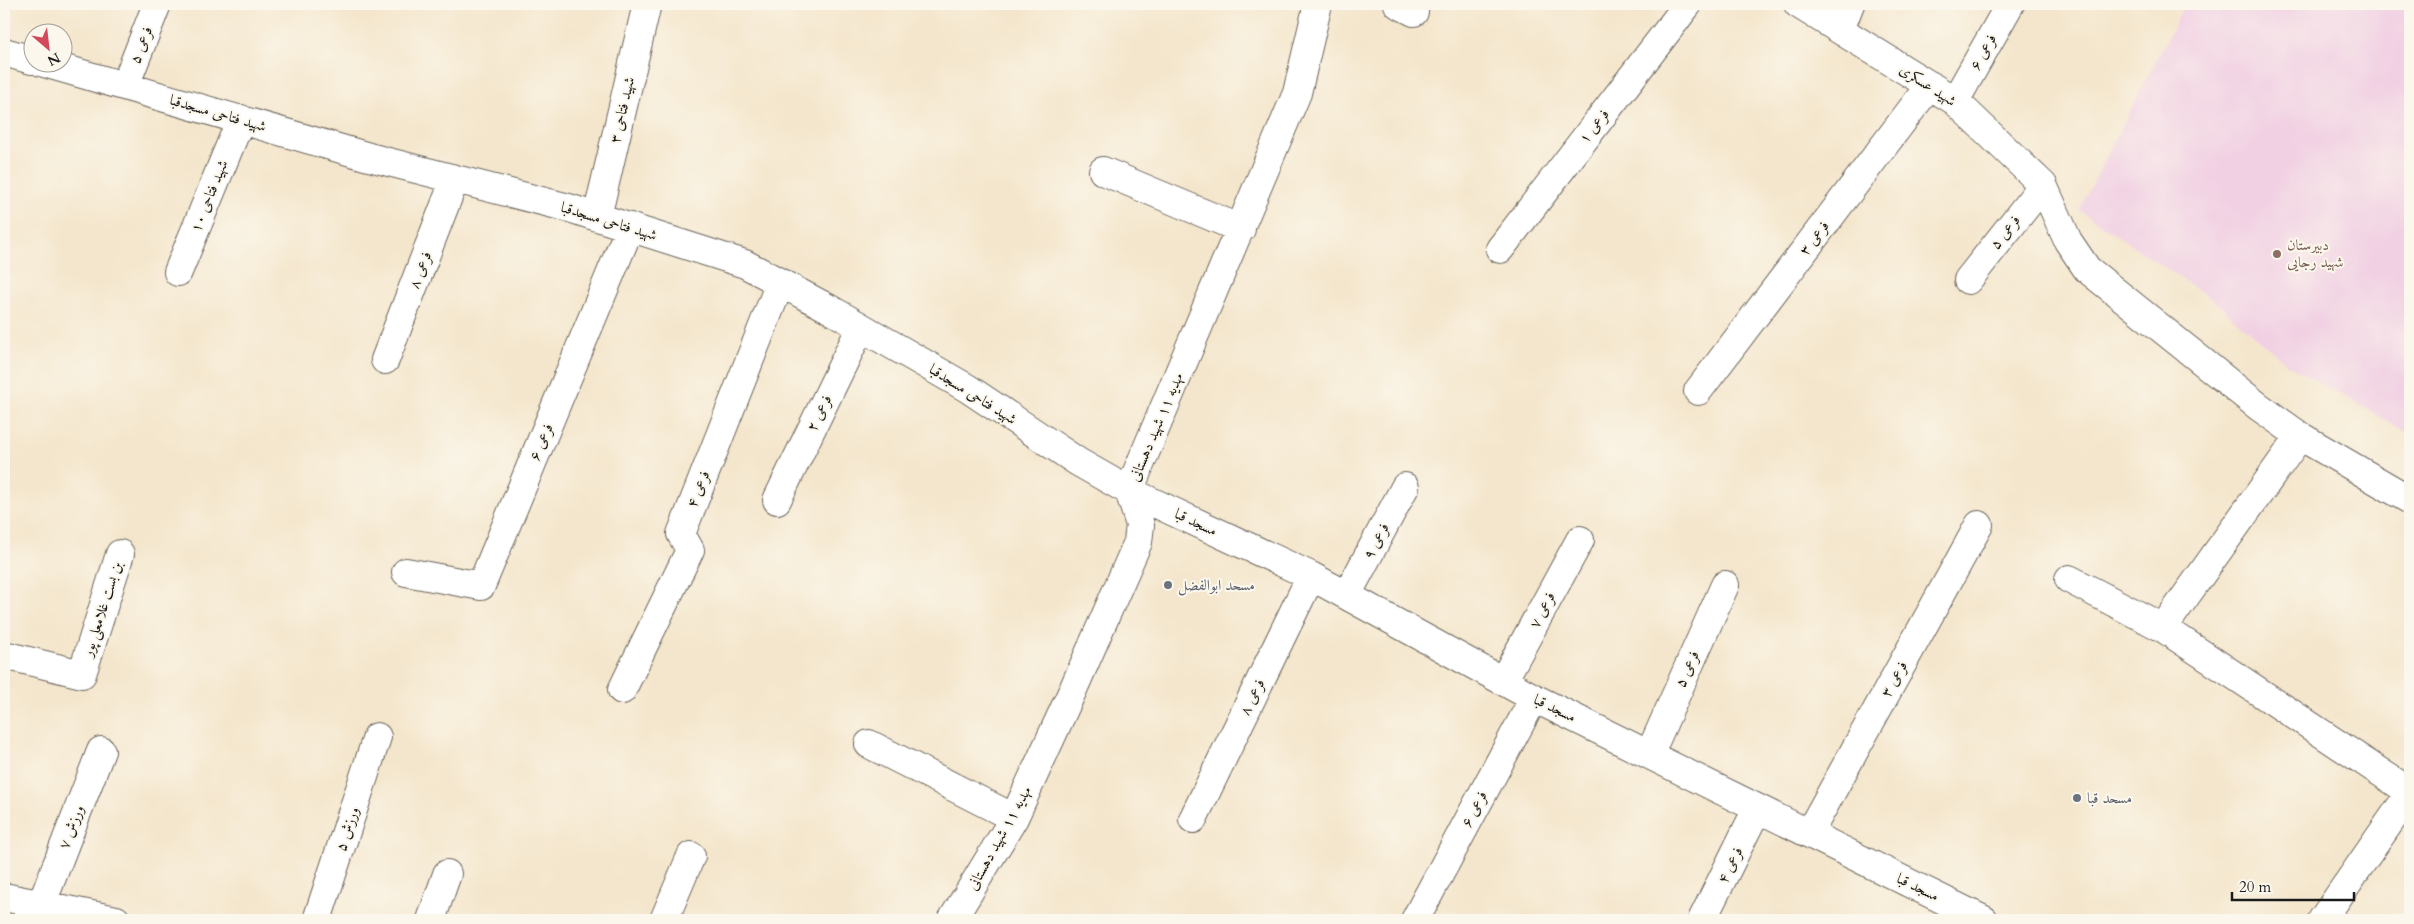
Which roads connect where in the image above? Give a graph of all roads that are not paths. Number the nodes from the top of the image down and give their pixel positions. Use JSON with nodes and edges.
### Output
{"nodes":[{"id":1,"x":157,"y":4,"type":"edge"},
{"id":2,"x":647,"y":4,"type":"edge"},
{"id":3,"x":1318,"y":4,"type":"edge"},
{"id":4,"x":1688,"y":4,"type":"edge"},
{"id":5,"x":1798,"y":4,"type":"edge"},
{"id":6,"x":1850,"y":4,"type":"edge"},
{"id":7,"x":2010,"y":4,"type":"edge"},
{"id":8,"x":1840,"y":30,"type":"junction"},
{"id":9,"x":4,"y":52,"type":"edge"},
{"id":10,"x":22,"y":57,"type":"edge"},
{"id":11,"x":72,"y":71,"type":"edge"},
{"id":12,"x":125,"y":86,"type":"junction"},
{"id":13,"x":1930,"y":86,"type":"junction"},
{"id":14,"x":1955,"y":101,"type":"junction"},
{"id":15,"x":241,"y":119,"type":"junction"},
{"id":16,"x":1103,"y":171,"type":"dead end"},
{"id":17,"x":455,"y":179,"type":"junction"},
{"id":18,"x":2043,"y":185,"type":"junction"},
{"id":19,"x":597,"y":216,"type":"junction"},
{"id":20,"x":630,"y":227,"type":"junction"},
{"id":21,"x":1241,"y":229,"type":"junction"},
{"id":22,"x":1500,"y":249,"type":"dead end"},
{"id":23,"x":178,"y":272,"type":"dead end"},
{"id":24,"x":1968,"y":280,"type":"dead end"},
{"id":25,"x":780,"y":283,"type":"junction"},
{"id":26,"x":861,"y":327,"type":"junction"},
{"id":27,"x":385,"y":360,"type":"dead end"},
{"id":28,"x":1698,"y":391,"type":"dead end"},
{"id":29,"x":2300,"y":436,"type":"junction"},
{"id":30,"x":1405,"y":487,"type":"dead end"},
{"id":31,"x":1129,"y":491,"type":"junction"},
{"id":32,"x":778,"y":500,"type":"dead end"},
{"id":33,"x":2410,"y":500,"type":"edge"},
{"id":34,"x":1979,"y":524,"type":"dead end"},
{"id":35,"x":1580,"y":540,"type":"dead end"},
{"id":36,"x":120,"y":554,"type":"dead end"},
{"id":37,"x":406,"y":572,"type":"dead end"},
{"id":38,"x":1311,"y":576,"type":"junction"},
{"id":39,"x":2069,"y":579,"type":"dead end"},
{"id":40,"x":1725,"y":585,"type":"dead end"},
{"id":41,"x":1347,"y":595,"type":"junction"},
{"id":42,"x":2163,"y":628,"type":"junction"},
{"id":43,"x":4,"y":654,"type":"edge"},
{"id":44,"x":1504,"y":681,"type":"junction"},
{"id":45,"x":622,"y":690,"type":"dead end"},
{"id":46,"x":1534,"y":698,"type":"junction"},
{"id":47,"x":376,"y":738,"type":"dead end"},
{"id":48,"x":869,"y":744,"type":"dead end"},
{"id":49,"x":101,"y":751,"type":"dead end"},
{"id":50,"x":1650,"y":753,"type":"junction"},
{"id":51,"x":2410,"y":793,"type":"edge"},
{"id":52,"x":1757,"y":809,"type":"junction"},
{"id":53,"x":1014,"y":818,"type":"junction"},
{"id":54,"x":1193,"y":819,"type":"dead end"},
{"id":55,"x":1809,"y":833,"type":"junction"},
{"id":56,"x":691,"y":856,"type":"dead end"},
{"id":57,"x":447,"y":874,"type":"dead end"},
{"id":58,"x":4,"y":897,"type":"edge"},
{"id":59,"x":42,"y":903,"type":"junction"},
{"id":60,"x":1977,"y":919,"type":"edge"},
{"id":61,"x":116,"y":920,"type":"edge"},
{"id":62,"x":317,"y":920,"type":"edge"},
{"id":63,"x":431,"y":920,"type":"edge"},
{"id":64,"x":664,"y":920,"type":"edge"},
{"id":65,"x":952,"y":920,"type":"edge"},
{"id":66,"x":1415,"y":920,"type":"edge"},
{"id":67,"x":1702,"y":920,"type":"edge"},
{"id":68,"x":2322,"y":920,"type":"edge"}],
"edges":[{"from":1,"to":12,"type":"street","name":"فرعی ۵"},
{"from":2,"to":19,"type":"street","name":"شهید فتاحی ۳"},
{"from":3,"to":21,"type":"street","name":"مهدیه ۱۱ شهید دهستانی"},
{"from":4,"to":22,"type":"street","name":"فرعی ۱"},
{"from":5,"to":8,"type":"street","name":"شهید عسکری"},
{"from":6,"to":8,"type":"street"},
{"from":7,"to":14,"type":"street","name":"فرعی ۶"},
{"from":8,"to":13,"type":"street","name":"شهید عسکری"},
{"from":9,"to":10,"type":"street"},
{"from":11,"to":12,"type":"street","name":"شهید فتاحی مسجدقبا"},
{"from":12,"to":15,"type":"street","name":"شهید فتاحی مسجدقبا"},
{"from":13,"to":14,"type":"street","name":"شهید عسکری"},
{"from":13,"to":28,"type":"street","name":"فرعی ۳"},
{"from":14,"to":18,"type":"street","name":"شهید عسکری"},
{"from":15,"to":17,"type":"street","name":"شهید فتاحی مسجدقبا"},
{"from":15,"to":23,"type":"street","name":"شهید فتاحی ۱۰"},
{"from":16,"to":21,"type":"street"},
{"from":17,"to":19,"type":"street","name":"شهید فتاحی مسجدقبا"},
{"from":17,"to":27,"type":"street","name":"فرعی ۸"},
{"from":18,"to":24,"type":"street","name":"فرعی ۵"},
{"from":18,"to":29,"type":"street"},
{"from":19,"to":20,"type":"street","name":"شهید فتاحی مسجدقبا"},
{"from":20,"to":25,"type":"street","name":"شهید فتاحی مسجدقبا"},
{"from":20,"to":37,"type":"street","name":"فرعی ۶"},
{"from":21,"to":31,"type":"street","name":"مهدیه ۱۱ شهید دهستانی"},
{"from":25,"to":26,"type":"street","name":"شهید فتاحی مسجدقبا"},
{"from":25,"to":45,"type":"street","name":"فرعی ۴"},
{"from":26,"to":31,"type":"street","name":"شهید فتاحی مسجدقبا"},
{"from":26,"to":32,"type":"street","name":"فرعی ۲"},
{"from":29,"to":33,"type":"street"},
{"from":29,"to":42,"type":"street"},
{"from":30,"to":41,"type":"street","name":"فرعی ۹"},
{"from":31,"to":38,"type":"street","name":"مسجد قبا"},
{"from":31,"to":53,"type":"street","name":"مهدیه ۱۱ شهید دهستانی"},
{"from":34,"to":55,"type":"street","name":"فرعی ۳"},
{"from":35,"to":44,"type":"street","name":"فرعی ۷"},
{"from":36,"to":43,"type":"street","name":"بن بست غلامعلی پور"},
{"from":38,"to":41,"type":"street","name":"مسجد قبا"},
{"from":38,"to":54,"type":"street","name":"فرعی ۸"},
{"from":39,"to":42,"type":"street"},
{"from":40,"to":50,"type":"street","name":"فرعی ۵"},
{"from":41,"to":44,"type":"street","name":"مسجد قبا"},
{"from":42,"to":51,"type":"street"},
{"from":44,"to":46,"type":"street","name":"مسجد قبا"},
{"from":46,"to":50,"type":"street","name":"مسجد قبا"},
{"from":46,"to":66,"type":"street","name":"فرعی ۶"},
{"from":47,"to":62,"type":"street","name":"ورزش ۵"},
{"from":48,"to":53,"type":"street"},
{"from":49,"to":59,"type":"street","name":"ورزش ۷"},
{"from":50,"to":52,"type":"street","name":"مسجد قبا"},
{"from":51,"to":68,"type":"street"},
{"from":52,"to":55,"type":"street","name":"مسجد قبا"},
{"from":52,"to":67,"type":"street","name":"فرعی ۴"},
{"from":53,"to":65,"type":"street","name":"مهدیه ۱۱ شهید دهستانی"},
{"from":55,"to":60,"type":"street","name":"مسجد قبا"},
{"from":56,"to":64,"type":"street"},
{"from":57,"to":63,"type":"street"},
{"from":58,"to":59,"type":"street"},
{"from":59,"to":61,"type":"street"}]}
